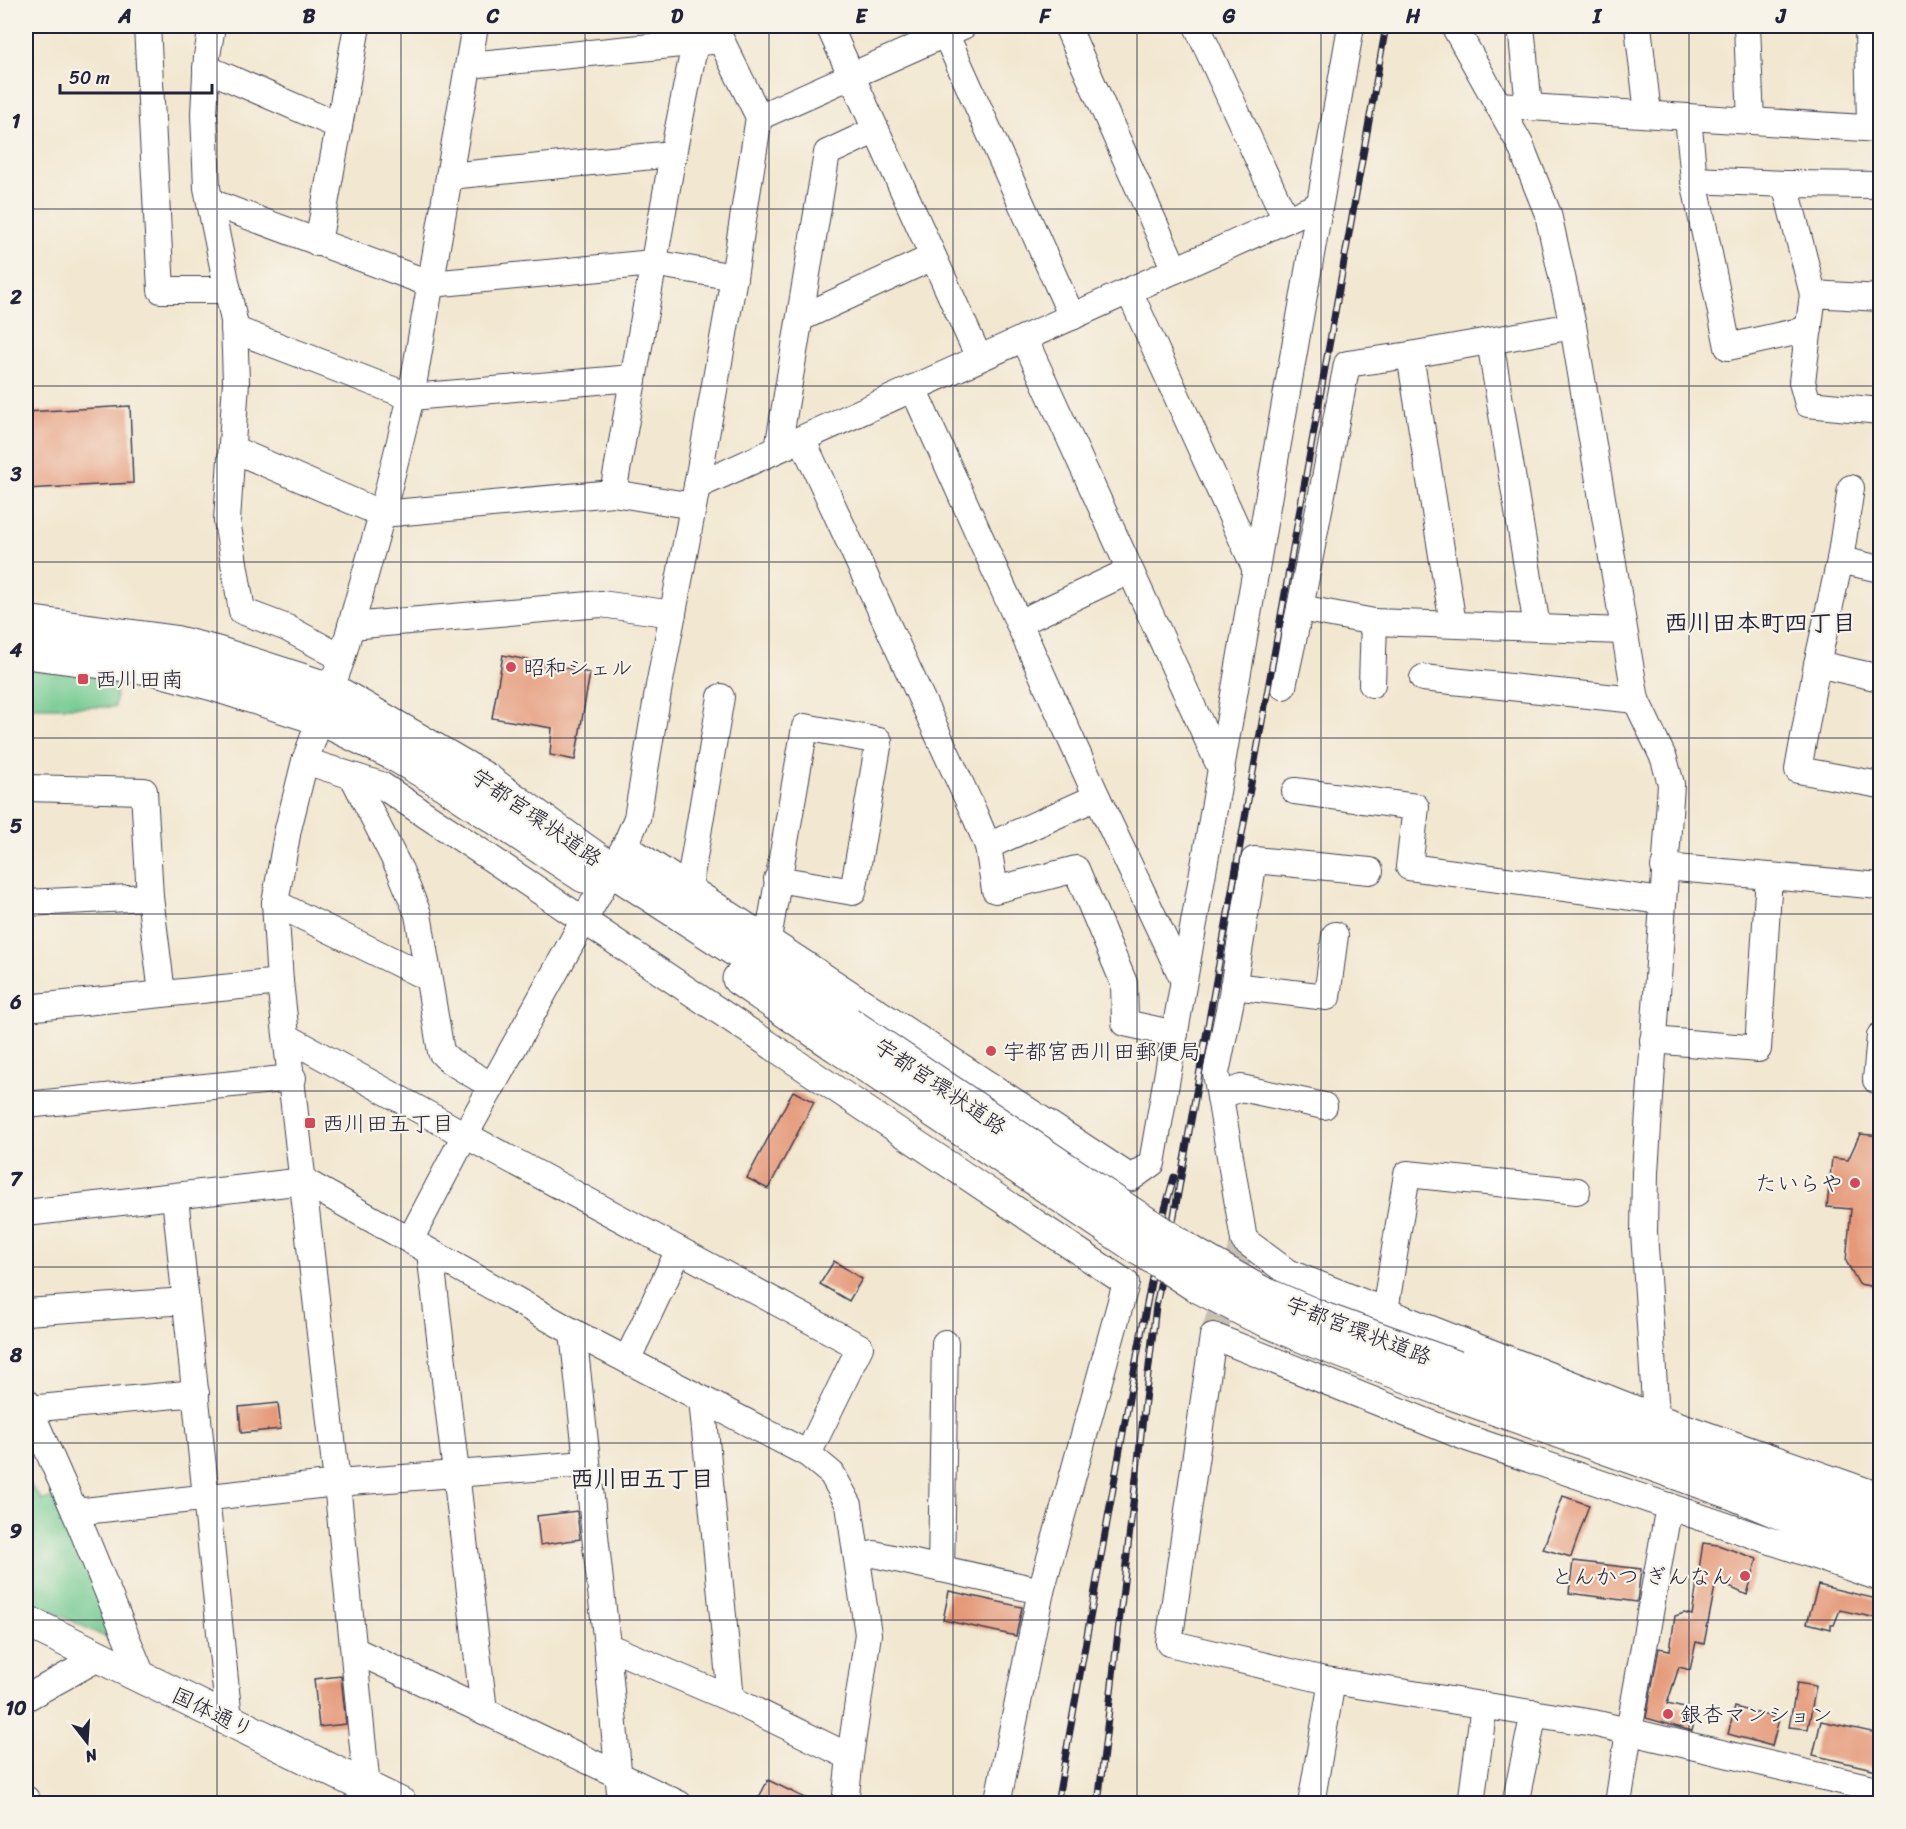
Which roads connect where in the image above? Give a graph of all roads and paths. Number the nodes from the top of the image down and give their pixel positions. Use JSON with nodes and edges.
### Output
{"nodes":[{"id":1,"x":147,"y":26,"type":"edge"},
{"id":2,"x":212,"y":26,"type":"edge"},
{"id":3,"x":357,"y":26,"type":"edge"},
{"id":4,"x":475,"y":26,"type":"edge"},
{"id":5,"x":829,"y":26,"type":"edge"},
{"id":6,"x":1067,"y":26,"type":"edge"},
{"id":7,"x":1197,"y":26,"type":"edge"},
{"id":8,"x":1351,"y":26,"type":"edge"},
{"id":9,"x":1454,"y":26,"type":"edge"},
{"id":10,"x":1521,"y":26,"type":"edge"},
{"id":11,"x":1638,"y":26,"type":"edge"},
{"id":12,"x":1747,"y":26,"type":"edge"},
{"id":13,"x":1869,"y":26,"type":"edge"},
{"id":14,"x":954,"y":29,"type":"edge"},
{"id":15,"x":710,"y":36,"type":"edge"},
{"id":16,"x":469,"y":65,"type":"junction"},
{"id":17,"x":206,"y":68,"type":"junction"},
{"id":18,"x":852,"y":76,"type":"junction"},
{"id":19,"x":1498,"y":105,"type":"junction"},
{"id":20,"x":1529,"y":107,"type":"junction"},
{"id":21,"x":1648,"y":114,"type":"junction"},
{"id":22,"x":759,"y":117,"type":"junction"},
{"id":23,"x":1688,"y":117,"type":"junction"},
{"id":24,"x":1750,"y":121,"type":"junction"},
{"id":25,"x":339,"y":126,"type":"junction"},
{"id":26,"x":1875,"y":128,"type":"edge"},
{"id":27,"x":876,"y":130,"type":"junction"},
{"id":28,"x":673,"y":154,"type":"junction"},
{"id":29,"x":449,"y":176,"type":"junction"},
{"id":30,"x":1694,"y":180,"type":"junction"},
{"id":31,"x":1785,"y":184,"type":"junction"},
{"id":32,"x":1881,"y":185,"type":"edge"},
{"id":33,"x":210,"y":202,"type":"junction"},
{"id":34,"x":1319,"y":205,"type":"junction"},
{"id":35,"x":1286,"y":220,"type":"junction"},
{"id":36,"x":318,"y":243,"type":"junction"},
{"id":37,"x":933,"y":257,"type":"junction"},
{"id":38,"x":653,"y":263,"type":"junction"},
{"id":39,"x":1175,"y":270,"type":"junction"},
{"id":40,"x":734,"y":277,"type":"junction"},
{"id":41,"x":431,"y":285,"type":"junction"},
{"id":42,"x":228,"y":290,"type":"junction"},
{"id":43,"x":1129,"y":291,"type":"junction"},
{"id":44,"x":1813,"y":294,"type":"junction"},
{"id":45,"x":1881,"y":298,"type":"edge"},
{"id":46,"x":1071,"y":317,"type":"junction"},
{"id":47,"x":801,"y":318,"type":"junction"},
{"id":48,"x":1573,"y":326,"type":"junction"},
{"id":49,"x":234,"y":329,"type":"junction"},
{"id":50,"x":1809,"y":329,"type":"junction"},
{"id":51,"x":1024,"y":338,"type":"junction"},
{"id":52,"x":1490,"y":341,"type":"junction"},
{"id":53,"x":1410,"y":355,"type":"junction"},
{"id":54,"x":979,"y":358,"type":"junction"},
{"id":55,"x":633,"y":378,"type":"junction"},
{"id":56,"x":913,"y":388,"type":"junction"},
{"id":57,"x":411,"y":397,"type":"junction"},
{"id":58,"x":1881,"y":411,"type":"edge"},
{"id":59,"x":802,"y":439,"type":"junction"},
{"id":60,"x":231,"y":449,"type":"junction"},
{"id":61,"x":778,"y":449,"type":"junction"},
{"id":62,"x":1851,"y":488,"type":"dead end"},
{"id":63,"x":613,"y":492,"type":"junction"},
{"id":64,"x":695,"y":496,"type":"junction"},
{"id":65,"x":382,"y":514,"type":"junction"},
{"id":66,"x":1840,"y":560,"type":"junction"},
{"id":67,"x":1881,"y":569,"type":"edge"},
{"id":68,"x":1256,"y":570,"type":"junction"},
{"id":69,"x":1129,"y":571,"type":"junction"},
{"id":70,"x":1299,"y":608,"type":"junction"},
{"id":71,"x":673,"y":614,"type":"junction"},
{"id":72,"x":26,"y":622,"type":"edge"},
{"id":73,"x":1374,"y":622,"type":"junction"},
{"id":74,"x":1019,"y":623,"type":"junction"},
{"id":75,"x":1453,"y":624,"type":"junction"},
{"id":76,"x":351,"y":626,"type":"junction"},
{"id":77,"x":1537,"y":627,"type":"junction"},
{"id":78,"x":1623,"y":631,"type":"junction"},
{"id":79,"x":26,"y":652,"type":"edge"},
{"id":80,"x":342,"y":658,"type":"junction"},
{"id":81,"x":1817,"y":664,"type":"junction"},
{"id":82,"x":1423,"y":678,"type":"dead end"},
{"id":83,"x":1881,"y":678,"type":"edge"},
{"id":84,"x":1372,"y":684,"type":"dead end"},
{"id":85,"x":1283,"y":686,"type":"dead end"},
{"id":86,"x":721,"y":697,"type":"dead end"},
{"id":87,"x":1636,"y":700,"type":"junction"},
{"id":88,"x":327,"y":705,"type":"junction"},
{"id":89,"x":305,"y":761,"type":"junction"},
{"id":90,"x":1222,"y":771,"type":"junction"},
{"id":91,"x":353,"y":777,"type":"junction"},
{"id":92,"x":1881,"y":785,"type":"edge"},
{"id":93,"x":26,"y":788,"type":"edge"},
{"id":94,"x":1295,"y":791,"type":"dead end"},
{"id":95,"x":1097,"y":796,"type":"junction"},
{"id":96,"x":988,"y":846,"type":"junction"},
{"id":97,"x":1664,"y":867,"type":"junction"},
{"id":98,"x":613,"y":868,"type":"junction"},
{"id":99,"x":1370,"y":871,"type":"dead end"},
{"id":100,"x":1769,"y":876,"type":"junction"},
{"id":101,"x":777,"y":879,"type":"junction"},
{"id":102,"x":1881,"y":886,"type":"edge"},
{"id":103,"x":688,"y":887,"type":"junction"},
{"id":104,"x":150,"y":897,"type":"junction"},
{"id":105,"x":1662,"y":901,"type":"junction"},
{"id":106,"x":26,"y":903,"type":"edge"},
{"id":107,"x":275,"y":903,"type":"junction"},
{"id":108,"x":584,"y":920,"type":"junction"},
{"id":109,"x":1335,"y":935,"type":"dead end"},
{"id":110,"x":768,"y":939,"type":"junction"},
{"id":111,"x":428,"y":978,"type":"junction"},
{"id":112,"x":1183,"y":979,"type":"junction"},
{"id":113,"x":280,"y":982,"type":"junction"},
{"id":114,"x":1233,"y":986,"type":"junction"},
{"id":115,"x":162,"y":993,"type":"junction"},
{"id":116,"x":26,"y":1008,"type":"edge"},
{"id":117,"x":1175,"y":1034,"type":"junction"},
{"id":118,"x":1881,"y":1036,"type":"edge"},
{"id":119,"x":287,"y":1037,"type":"junction"},
{"id":120,"x":1653,"y":1040,"type":"junction"},
{"id":121,"x":292,"y":1078,"type":"junction"},
{"id":122,"x":1876,"y":1080,"type":"dead end"},
{"id":123,"x":492,"y":1086,"type":"junction"},
{"id":124,"x":1220,"y":1096,"type":"junction"},
{"id":125,"x":26,"y":1105,"type":"edge"},
{"id":126,"x":1324,"y":1106,"type":"dead end"},
{"id":127,"x":465,"y":1135,"type":"junction"},
{"id":128,"x":304,"y":1180,"type":"junction"},
{"id":129,"x":1577,"y":1191,"type":"dead end"},
{"id":130,"x":175,"y":1197,"type":"junction"},
{"id":131,"x":26,"y":1213,"type":"edge"},
{"id":132,"x":420,"y":1246,"type":"junction"},
{"id":133,"x":679,"y":1250,"type":"junction"},
{"id":134,"x":186,"y":1301,"type":"junction"},
{"id":135,"x":1385,"y":1311,"type":"junction"},
{"id":136,"x":26,"y":1312,"type":"edge"},
{"id":137,"x":573,"y":1332,"type":"junction"},
{"id":138,"x":945,"y":1343,"type":"dead end"},
{"id":139,"x":627,"y":1360,"type":"junction"},
{"id":140,"x":1453,"y":1379,"type":"junction"},
{"id":141,"x":196,"y":1393,"type":"junction"},
{"id":142,"x":702,"y":1399,"type":"junction"},
{"id":143,"x":27,"y":1405,"type":"edge"},
{"id":144,"x":1656,"y":1417,"type":"junction"},
{"id":145,"x":808,"y":1454,"type":"junction"},
{"id":146,"x":587,"y":1464,"type":"junction"},
{"id":147,"x":457,"y":1474,"type":"junction"},
{"id":148,"x":337,"y":1483,"type":"junction"},
{"id":149,"x":1881,"y":1496,"type":"edge"},
{"id":150,"x":207,"y":1497,"type":"junction"},
{"id":151,"x":1669,"y":1506,"type":"junction"},
{"id":152,"x":75,"y":1512,"type":"junction"},
{"id":153,"x":1881,"y":1524,"type":"edge"},
{"id":154,"x":1881,"y":1554,"type":"edge"},
{"id":155,"x":857,"y":1557,"type":"junction"},
{"id":156,"x":941,"y":1569,"type":"junction"},
{"id":157,"x":1881,"y":1578,"type":"edge"},
{"id":158,"x":1041,"y":1591,"type":"junction"},
{"id":159,"x":26,"y":1621,"type":"edge"},
{"id":160,"x":607,"y":1646,"type":"junction"},
{"id":161,"x":354,"y":1650,"type":"junction"},
{"id":162,"x":100,"y":1658,"type":"junction"},
{"id":163,"x":143,"y":1678,"type":"junction"},
{"id":164,"x":1332,"y":1681,"type":"junction"},
{"id":165,"x":26,"y":1698,"type":"edge"},
{"id":166,"x":731,"y":1699,"type":"junction"},
{"id":167,"x":1484,"y":1705,"type":"junction"},
{"id":168,"x":484,"y":1711,"type":"junction"},
{"id":169,"x":1534,"y":1713,"type":"junction"},
{"id":170,"x":230,"y":1719,"type":"junction"},
{"id":171,"x":1629,"y":1731,"type":"junction"},
{"id":172,"x":850,"y":1757,"type":"junction"},
{"id":173,"x":620,"y":1776,"type":"junction"},
{"id":174,"x":1881,"y":1790,"type":"edge"},
{"id":175,"x":367,"y":1796,"type":"edge"},
{"id":176,"x":26,"y":1799,"type":"edge"},
{"id":177,"x":29,"y":1803,"type":"edge"},
{"id":178,"x":401,"y":1803,"type":"edge"},
{"id":179,"x":621,"y":1803,"type":"edge"},
{"id":180,"x":679,"y":1803,"type":"edge"},
{"id":181,"x":845,"y":1803,"type":"edge"},
{"id":182,"x":997,"y":1803,"type":"edge"},
{"id":183,"x":1311,"y":1803,"type":"edge"},
{"id":184,"x":1470,"y":1803,"type":"edge"},
{"id":185,"x":1515,"y":1803,"type":"edge"},
{"id":186,"x":1618,"y":1803,"type":"edge"}],
"edges":[{"from":1,"to":42,"type":"street"},
{"from":2,"to":17,"type":"street"},
{"from":3,"to":25,"type":"street"},
{"from":4,"to":16,"type":"street"},
{"from":5,"to":18,"type":"street"},
{"from":6,"to":39,"type":"street"},
{"from":7,"to":35,"type":"street"},
{"from":8,"to":34,"type":"street"},
{"from":9,"to":19,"type":"street"},
{"from":10,"to":20,"type":"street"},
{"from":11,"to":21,"type":"street"},
{"from":12,"to":24,"type":"street"},
{"from":13,"to":26,"type":"street"},
{"from":14,"to":18,"type":"street"},
{"from":14,"to":46,"type":"street"},
{"from":15,"to":16,"type":"street"},
{"from":15,"to":22,"type":"street"},
{"from":15,"to":28,"type":"street"},
{"from":16,"to":29,"type":"street"},
{"from":17,"to":25,"type":"street"},
{"from":17,"to":33,"type":"street"},
{"from":18,"to":22,"type":"street"},
{"from":18,"to":27,"type":"street"},
{"from":19,"to":20,"type":"street"},
{"from":19,"to":48,"type":"street"},
{"from":20,"to":21,"type":"street"},
{"from":21,"to":23,"type":"street"},
{"from":22,"to":40,"type":"street"},
{"from":23,"to":24,"type":"street"},
{"from":23,"to":30,"type":"street"},
{"from":24,"to":26,"type":"street"},
{"from":25,"to":36,"type":"street"},
{"from":27,"to":37,"type":"street"},
{"from":27,"to":47,"type":"street"},
{"from":28,"to":29,"type":"street"},
{"from":28,"to":38,"type":"street"},
{"from":29,"to":41,"type":"street"},
{"from":30,"to":31,"type":"street"},
{"from":30,"to":50,"type":"street"},
{"from":31,"to":32,"type":"street"},
{"from":31,"to":44,"type":"street"},
{"from":33,"to":36,"type":"street"},
{"from":33,"to":42,"type":"street"},
{"from":34,"to":35,"type":"street"},
{"from":34,"to":68,"type":"street"},
{"from":35,"to":39,"type":"street"},
{"from":36,"to":41,"type":"street"},
{"from":37,"to":47,"type":"street"},
{"from":37,"to":54,"type":"street"},
{"from":38,"to":40,"type":"street"},
{"from":38,"to":41,"type":"street"},
{"from":38,"to":55,"type":"street"},
{"from":39,"to":43,"type":"street"},
{"from":40,"to":64,"type":"street"},
{"from":41,"to":57,"type":"street"},
{"from":42,"to":49,"type":"street"},
{"from":43,"to":46,"type":"street"},
{"from":43,"to":68,"type":"street"},
{"from":44,"to":45,"type":"street"},
{"from":44,"to":50,"type":"street"},
{"from":46,"to":51,"type":"street"},
{"from":47,"to":61,"type":"street"},
{"from":48,"to":52,"type":"street"},
{"from":48,"to":78,"type":"street"},
{"from":49,"to":57,"type":"street"},
{"from":49,"to":60,"type":"street"},
{"from":50,"to":58,"type":"street"},
{"from":51,"to":54,"type":"street"},
{"from":51,"to":69,"type":"street"},
{"from":52,"to":53,"type":"street"},
{"from":52,"to":77,"type":"street"},
{"from":53,"to":70,"type":"street"},
{"from":53,"to":75,"type":"street"},
{"from":54,"to":56,"type":"street"},
{"from":55,"to":57,"type":"street"},
{"from":55,"to":63,"type":"street"},
{"from":56,"to":59,"type":"street"},
{"from":56,"to":74,"type":"street"},
{"from":57,"to":65,"type":"street"},
{"from":59,"to":61,"type":"street"},
{"from":59,"to":96,"type":"street"},
{"from":60,"to":65,"type":"street"},
{"from":60,"to":80,"type":"street"},
{"from":61,"to":64,"type":"street"},
{"from":62,"to":66,"type":"street"},
{"from":63,"to":64,"type":"street"},
{"from":63,"to":65,"type":"street"},
{"from":64,"to":71,"type":"street"},
{"from":65,"to":76,"type":"street"},
{"from":66,"to":67,"type":"street"},
{"from":66,"to":81,"type":"street"},
{"from":68,"to":90,"type":"street"},
{"from":69,"to":74,"type":"street"},
{"from":69,"to":90,"type":"street"},
{"from":70,"to":73,"type":"street"},
{"from":70,"to":85,"type":"street"},
{"from":71,"to":76,"type":"street"},
{"from":71,"to":98,"type":"street"},
{"from":72,"to":88,"type":"highway","name":"宇都宮環状道路"},
{"from":73,"to":75,"type":"street"},
{"from":73,"to":84,"type":"street"},
{"from":74,"to":95,"type":"street"},
{"from":75,"to":77,"type":"street"},
{"from":76,"to":80,"type":"street"},
{"from":77,"to":78,"type":"street"},
{"from":78,"to":87,"type":"street"},
{"from":79,"to":88,"type":"highway","name":"宇都宮環状道路"},
{"from":80,"to":88,"type":"street"},
{"from":81,"to":83,"type":"street"},
{"from":81,"to":92,"type":"street"},
{"from":82,"to":87,"type":"street"},
{"from":86,"to":103,"type":"street"},
{"from":87,"to":97,"type":"street"},
{"from":88,"to":89,"type":"street"},
{"from":88,"to":98,"type":"highway","name":"宇都宮環状道路"},
{"from":89,"to":91,"type":"street"},
{"from":89,"to":107,"type":"street"},
{"from":90,"to":112,"type":"street"},
{"from":91,"to":108,"type":"street"},
{"from":91,"to":111,"type":"street"},
{"from":93,"to":104,"type":"street"},
{"from":94,"to":105,"type":"street"},
{"from":95,"to":96,"type":"street"},
{"from":95,"to":112,"type":"street"},
{"from":96,"to":117,"type":"street"},
{"from":97,"to":100,"type":"street"},
{"from":97,"to":105,"type":"street"},
{"from":98,"to":103,"type":"street"},
{"from":98,"to":108,"type":"street"},
{"from":98,"to":140,"type":"highway","name":"宇都宮環状道路","bridge":true},
{"from":99,"to":114,"type":"street"},
{"from":100,"to":102,"type":"street"},
{"from":100,"to":120,"type":"street"},
{"from":101,"to":101,"type":"street"},
{"from":101,"to":110,"type":"street"},
{"from":103,"to":110,"type":"street"},
{"from":104,"to":106,"type":"street"},
{"from":104,"to":115,"type":"street"},
{"from":105,"to":120,"type":"street"},
{"from":107,"to":111,"type":"street"},
{"from":107,"to":113,"type":"street"},
{"from":108,"to":123,"type":"street"},
{"from":108,"to":158,"type":"street"},
{"from":109,"to":114,"type":"street"},
{"from":110,"to":117,"type":"street"},
{"from":111,"to":123,"type":"street"},
{"from":112,"to":117,"type":"street"},
{"from":113,"to":115,"type":"street"},
{"from":113,"to":119,"type":"street"},
{"from":114,"to":124,"type":"street"},
{"from":115,"to":116,"type":"street"},
{"from":118,"to":122,"type":"street"},
{"from":119,"to":121,"type":"street"},
{"from":119,"to":127,"type":"street"},
{"from":120,"to":144,"type":"street"},
{"from":121,"to":125,"type":"street"},
{"from":121,"to":128,"type":"street"},
{"from":123,"to":127,"type":"street"},
{"from":124,"to":126,"type":"street"},
{"from":124,"to":135,"type":"street"},
{"from":127,"to":132,"type":"street"},
{"from":127,"to":133,"type":"street"},
{"from":128,"to":130,"type":"street"},
{"from":128,"to":132,"type":"street"},
{"from":128,"to":148,"type":"street"},
{"from":129,"to":135,"type":"street"},
{"from":130,"to":131,"type":"street"},
{"from":130,"to":134,"type":"street"},
{"from":132,"to":137,"type":"street"},
{"from":132,"to":147,"type":"street"},
{"from":133,"to":139,"type":"street"},
{"from":133,"to":145,"type":"street"},
{"from":134,"to":136,"type":"street"},
{"from":134,"to":141,"type":"street"},
{"from":135,"to":144,"type":"street"},
{"from":137,"to":139,"type":"street"},
{"from":137,"to":146,"type":"street"},
{"from":138,"to":156,"type":"street"},
{"from":139,"to":142,"type":"street"},
{"from":140,"to":153,"type":"highway","name":"宇都宮環状道路"},
{"from":140,"to":154,"type":"highway","name":"宇都宮環状道路"},
{"from":141,"to":143,"type":"street"},
{"from":141,"to":150,"type":"street"},
{"from":142,"to":145,"type":"street"},
{"from":142,"to":166,"type":"street"},
{"from":143,"to":152,"type":"street"},
{"from":144,"to":149,"type":"street"},
{"from":145,"to":155,"type":"street"},
{"from":146,"to":147,"type":"street"},
{"from":146,"to":160,"type":"street"},
{"from":147,"to":148,"type":"street"},
{"from":147,"to":168,"type":"street"},
{"from":148,"to":150,"type":"street"},
{"from":148,"to":161,"type":"street"},
{"from":150,"to":152,"type":"street"},
{"from":150,"to":170,"type":"street"},
{"from":151,"to":157,"type":"street"},
{"from":151,"to":164,"type":"street"},
{"from":151,"to":171,"type":"street"},
{"from":152,"to":163,"type":"street"},
{"from":155,"to":156,"type":"street"},
{"from":155,"to":172,"type":"street"},
{"from":156,"to":158,"type":"street"},
{"from":158,"to":182,"type":"street"},
{"from":159,"to":162,"type":"main road","name":"国体通り"},
{"from":160,"to":166,"type":"street"},
{"from":160,"to":173,"type":"street"},
{"from":161,"to":168,"type":"street"},
{"from":161,"to":175,"type":"street"},
{"from":162,"to":163,"type":"main road","name":"国体通り"},
{"from":162,"to":165,"type":"street"},
{"from":163,"to":170,"type":"main road","name":"国体通り"},
{"from":164,"to":167,"type":"street"},
{"from":164,"to":183,"type":"street"},
{"from":166,"to":172,"type":"street"},
{"from":167,"to":169,"type":"street"},
{"from":167,"to":184,"type":"street"},
{"from":168,"to":173,"type":"street"},
{"from":169,"to":171,"type":"street"},
{"from":169,"to":185,"type":"street"},
{"from":170,"to":175,"type":"main road","name":"国体通り"},
{"from":171,"to":174,"type":"street"},
{"from":171,"to":186,"type":"street"},
{"from":172,"to":181,"type":"street"},
{"from":173,"to":179,"type":"street"},
{"from":173,"to":180,"type":"street"},
{"from":175,"to":178,"type":"main road","name":"国体通り"},
{"from":176,"to":177,"type":"street"}]}
